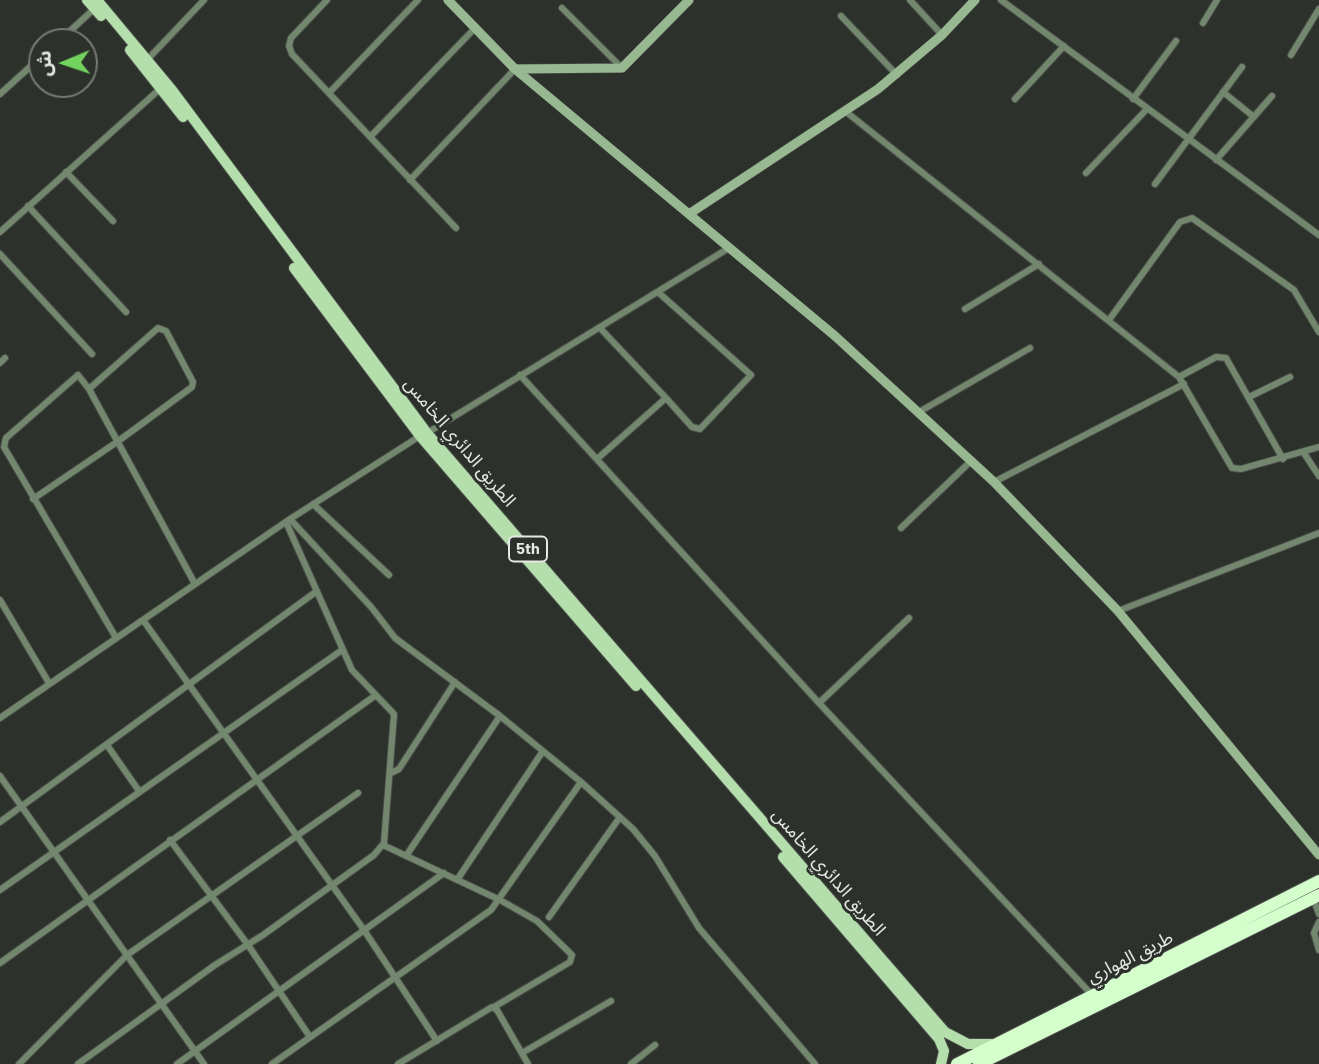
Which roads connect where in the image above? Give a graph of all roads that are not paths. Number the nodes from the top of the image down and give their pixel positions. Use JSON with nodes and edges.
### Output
{"nodes":[{"id":1,"x":204,"y":0,"type":"edge"},
{"id":2,"x":327,"y":0,"type":"edge"},
{"id":3,"x":418,"y":0,"type":"edge"},
{"id":4,"x":448,"y":0,"type":"edge"},
{"id":5,"x":690,"y":0,"type":"edge"},
{"id":6,"x":910,"y":0,"type":"edge"},
{"id":7,"x":975,"y":0,"type":"edge"},
{"id":8,"x":1001,"y":0,"type":"edge"},
{"id":9,"x":1217,"y":0,"type":"edge"},
{"id":10,"x":93,"y":3,"type":"edge"},
{"id":11,"x":562,"y":8,"type":"dead end"},
{"id":12,"x":1319,"y":9,"type":"edge"},
{"id":13,"x":841,"y":16,"type":"dead end"},
{"id":14,"x":1203,"y":23,"type":"dead end"},
{"id":15,"x":476,"y":27,"type":"junction"},
{"id":16,"x":71,"y":28,"type":"edge"},
{"id":17,"x":942,"y":34,"type":"junction"},
{"id":18,"x":1176,"y":41,"type":"dead end"},
{"id":19,"x":1064,"y":46,"type":"junction"},
{"id":20,"x":1291,"y":55,"type":"dead end"},
{"id":21,"x":147,"y":60,"type":"junction"},
{"id":22,"x":1242,"y":67,"type":"dead end"},
{"id":23,"x":622,"y":68,"type":"junction"},
{"id":24,"x":28,"y":69,"type":"edge"},
{"id":25,"x":515,"y":69,"type":"junction"},
{"id":26,"x":897,"y":75,"type":"junction"},
{"id":27,"x":160,"y":88,"type":"junction"},
{"id":28,"x":1223,"y":92,"type":"junction"},
{"id":29,"x":329,"y":93,"type":"junction"},
{"id":30,"x":0,"y":94,"type":"edge"},
{"id":31,"x":1272,"y":96,"type":"dead end"},
{"id":32,"x":1015,"y":99,"type":"dead end"},
{"id":33,"x":1133,"y":99,"type":"junction"},
{"id":34,"x":1147,"y":109,"type":"junction"},
{"id":35,"x":845,"y":111,"type":"junction"},
{"id":36,"x":1254,"y":117,"type":"junction"},
{"id":37,"x":370,"y":137,"type":"junction"},
{"id":38,"x":1188,"y":140,"type":"junction"},
{"id":39,"x":1216,"y":160,"type":"junction"},
{"id":40,"x":66,"y":172,"type":"junction"},
{"id":41,"x":1086,"y":173,"type":"dead end"},
{"id":42,"x":410,"y":180,"type":"junction"},
{"id":43,"x":1155,"y":184,"type":"dead end"},
{"id":44,"x":28,"y":206,"type":"junction"},
{"id":45,"x":689,"y":214,"type":"junction"},
{"id":46,"x":113,"y":221,"type":"dead end"},
{"id":47,"x":456,"y":228,"type":"dead end"},
{"id":48,"x":0,"y":232,"type":"edge"},
{"id":49,"x":1319,"y":235,"type":"edge"},
{"id":50,"x":729,"y":248,"type":"junction"},
{"id":51,"x":0,"y":254,"type":"edge"},
{"id":52,"x":1039,"y":264,"type":"junction"},
{"id":53,"x":659,"y":293,"type":"junction"},
{"id":54,"x":965,"y":309,"type":"dead end"},
{"id":55,"x":126,"y":312,"type":"dead end"},
{"id":56,"x":1109,"y":320,"type":"junction"},
{"id":57,"x":600,"y":328,"type":"junction"},
{"id":58,"x":1319,"y":332,"type":"edge"},
{"id":59,"x":1030,"y":348,"type":"dead end"},
{"id":60,"x":92,"y":354,"type":"dead end"},
{"id":61,"x":520,"y":375,"type":"junction"},
{"id":62,"x":1178,"y":377,"type":"junction"},
{"id":63,"x":1290,"y":377,"type":"dead end"},
{"id":64,"x":1184,"y":384,"type":"junction"},
{"id":65,"x":89,"y":389,"type":"junction"},
{"id":66,"x":1249,"y":397,"type":"junction"},
{"id":67,"x":666,"y":398,"type":"junction"},
{"id":68,"x":919,"y":412,"type":"junction"},
{"id":69,"x":423,"y":435,"type":"junction"},
{"id":70,"x":117,"y":442,"type":"junction"},
{"id":71,"x":1319,"y":447,"type":"edge"},
{"id":72,"x":1304,"y":453,"type":"junction"},
{"id":73,"x":597,"y":459,"type":"junction"},
{"id":74,"x":1283,"y":459,"type":"junction"},
{"id":75,"x":971,"y":461,"type":"junction"},
{"id":76,"x":1319,"y":477,"type":"edge"},
{"id":77,"x":994,"y":482,"type":"junction"},
{"id":78,"x":33,"y":499,"type":"junction"},
{"id":79,"x":313,"y":504,"type":"junction"},
{"id":80,"x":288,"y":520,"type":"junction"},
{"id":81,"x":901,"y":527,"type":"dead end"},
{"id":82,"x":1319,"y":533,"type":"edge"},
{"id":83,"x":389,"y":575,"type":"dead end"},
{"id":84,"x":195,"y":584,"type":"junction"},
{"id":85,"x":317,"y":591,"type":"junction"},
{"id":86,"x":0,"y":600,"type":"edge"},
{"id":87,"x":1118,"y":611,"type":"junction"},
{"id":88,"x":909,"y":618,"type":"dead end"},
{"id":89,"x":143,"y":620,"type":"junction"},
{"id":90,"x":116,"y":636,"type":"junction"},
{"id":91,"x":342,"y":650,"type":"junction"},
{"id":92,"x":455,"y":682,"type":"junction"},
{"id":93,"x":49,"y":683,"type":"junction"},
{"id":94,"x":190,"y":686,"type":"junction"},
{"id":95,"x":376,"y":695,"type":"junction"},
{"id":96,"x":819,"y":704,"type":"junction"},
{"id":97,"x":500,"y":716,"type":"junction"},
{"id":98,"x":0,"y":718,"type":"edge"},
{"id":99,"x":222,"y":732,"type":"junction"},
{"id":100,"x":107,"y":746,"type":"junction"},
{"id":101,"x":543,"y":751,"type":"junction"},
{"id":102,"x":391,"y":773,"type":"junction"},
{"id":103,"x":0,"y":776,"type":"edge"},
{"id":104,"x":256,"y":779,"type":"junction"},
{"id":105,"x":581,"y":782,"type":"junction"},
{"id":106,"x":139,"y":791,"type":"junction"},
{"id":107,"x":358,"y":793,"type":"dead end"},
{"id":108,"x":22,"y":807,"type":"junction"},
{"id":109,"x":747,"y":809,"type":"junction"},
{"id":110,"x":620,"y":817,"type":"junction"},
{"id":111,"x":0,"y":821,"type":"edge"},
{"id":112,"x":296,"y":834,"type":"junction"},
{"id":113,"x":170,"y":840,"type":"junction"},
{"id":114,"x":383,"y":845,"type":"junction"},
{"id":115,"x":54,"y":853,"type":"junction"},
{"id":116,"x":406,"y":856,"type":"junction"},
{"id":117,"x":1319,"y":856,"type":"edge"},
{"id":118,"x":1319,"y":871,"type":"edge"},
{"id":119,"x":444,"y":873,"type":"junction"},
{"id":120,"x":457,"y":880,"type":"junction"},
{"id":121,"x":331,"y":884,"type":"junction"},
{"id":122,"x":1316,"y":889,"type":"edge"},
{"id":123,"x":0,"y":891,"type":"edge"},
{"id":124,"x":211,"y":894,"type":"junction"},
{"id":125,"x":86,"y":898,"type":"junction"},
{"id":126,"x":500,"y":900,"type":"junction"},
{"id":127,"x":1319,"y":914,"type":"edge"},
{"id":128,"x":549,"y":917,"type":"dead end"},
{"id":129,"x":1319,"y":922,"type":"edge"},
{"id":130,"x":364,"y":930,"type":"junction"},
{"id":131,"x":248,"y":945,"type":"junction"},
{"id":132,"x":1319,"y":950,"type":"edge"},
{"id":133,"x":127,"y":955,"type":"junction"},
{"id":134,"x":0,"y":963,"type":"edge"},
{"id":135,"x":395,"y":975,"type":"junction"},
{"id":136,"x":1145,"y":975,"type":"junction"},
{"id":137,"x":278,"y":991,"type":"junction"},
{"id":138,"x":1093,"y":996,"type":"junction"},
{"id":139,"x":611,"y":1001,"type":"dead end"},
{"id":140,"x":163,"y":1004,"type":"junction"},
{"id":141,"x":494,"y":1007,"type":"junction"},
{"id":142,"x":310,"y":1037,"type":"junction"},
{"id":143,"x":437,"y":1041,"type":"junction"},
{"id":144,"x":1002,"y":1041,"type":"junction"},
{"id":145,"x":655,"y":1045,"type":"dead end"},
{"id":146,"x":195,"y":1051,"type":"junction"},
{"id":147,"x":522,"y":1053,"type":"junction"},
{"id":148,"x":19,"y":1064,"type":"edge"},
{"id":149,"x":78,"y":1064,"type":"edge"},
{"id":150,"x":177,"y":1064,"type":"edge"},
{"id":151,"x":204,"y":1064,"type":"edge"},
{"id":152,"x":272,"y":1064,"type":"edge"},
{"id":153,"x":398,"y":1064,"type":"edge"},
{"id":154,"x":528,"y":1064,"type":"edge"},
{"id":155,"x":631,"y":1064,"type":"edge"},
{"id":156,"x":815,"y":1064,"type":"edge"},
{"id":157,"x":941,"y":1064,"type":"edge"},
{"id":158,"x":957,"y":1064,"type":"edge"},
{"id":159,"x":979,"y":1064,"type":"edge"}],
"edges":[{"from":1,"to":21,"type":"street"},
{"from":2,"to":29,"type":"street"},
{"from":3,"to":29,"type":"street"},
{"from":4,"to":15,"type":"main road"},
{"from":5,"to":23,"type":"main road"},
{"from":6,"to":17,"type":"street"},
{"from":7,"to":17,"type":"main road"},
{"from":8,"to":19,"type":"street"},
{"from":9,"to":14,"type":"street"},
{"from":10,"to":16,"type":"street"},
{"from":10,"to":21,"type":"main road","name":"الطريق الدائري الخامس","number":"5th"},
{"from":10,"to":27,"type":"main road","name":"الطريق الدائري الخامس","number":"5th"},
{"from":11,"to":23,"type":"street"},
{"from":12,"to":20,"type":"street"},
{"from":13,"to":26,"type":"street"},
{"from":15,"to":25,"type":"main road"},
{"from":15,"to":37,"type":"street"},
{"from":17,"to":26,"type":"main road"},
{"from":18,"to":33,"type":"street"},
{"from":19,"to":32,"type":"street"},
{"from":19,"to":33,"type":"street"},
{"from":21,"to":69,"type":"main road","name":"الطريق الدائري الخامس","number":"5th"},
{"from":22,"to":28,"type":"street"},
{"from":23,"to":25,"type":"main road"},
{"from":24,"to":30,"type":"street"},
{"from":25,"to":42,"type":"street"},
{"from":25,"to":45,"type":"main road"},
{"from":26,"to":35,"type":"main road"},
{"from":27,"to":40,"type":"street"},
{"from":27,"to":69,"type":"main road","name":"الطريق الدائري الخامس","number":"5th"},
{"from":28,"to":36,"type":"street"},
{"from":28,"to":38,"type":"street"},
{"from":29,"to":37,"type":"street"},
{"from":31,"to":36,"type":"street"},
{"from":33,"to":34,"type":"street"},
{"from":34,"to":38,"type":"street"},
{"from":34,"to":41,"type":"street"},
{"from":35,"to":45,"type":"main road"},
{"from":35,"to":52,"type":"street"},
{"from":36,"to":39,"type":"street"},
{"from":37,"to":42,"type":"street"},
{"from":38,"to":39,"type":"street"},
{"from":38,"to":43,"type":"street"},
{"from":39,"to":49,"type":"street"},
{"from":40,"to":44,"type":"street"},
{"from":40,"to":46,"type":"street"},
{"from":42,"to":47,"type":"street"},
{"from":44,"to":48,"type":"street"},
{"from":44,"to":55,"type":"street"},
{"from":45,"to":50,"type":"main road"},
{"from":50,"to":53,"type":"street"},
{"from":50,"to":68,"type":"main road"},
{"from":51,"to":60,"type":"street"},
{"from":52,"to":54,"type":"street"},
{"from":52,"to":56,"type":"street"},
{"from":53,"to":57,"type":"street"},
{"from":53,"to":67,"type":"street"},
{"from":56,"to":58,"type":"street"},
{"from":56,"to":62,"type":"street"},
{"from":57,"to":61,"type":"street"},
{"from":57,"to":67,"type":"street"},
{"from":59,"to":68,"type":"street"},
{"from":61,"to":69,"type":"street"},
{"from":61,"to":73,"type":"street"},
{"from":62,"to":64,"type":"street"},
{"from":62,"to":66,"type":"street"},
{"from":63,"to":66,"type":"street"},
{"from":64,"to":74,"type":"street"},
{"from":64,"to":77,"type":"street"},
{"from":65,"to":70,"type":"street"},
{"from":65,"to":70,"type":"street"},
{"from":65,"to":78,"type":"street"},
{"from":66,"to":74,"type":"street"},
{"from":67,"to":73,"type":"street"},
{"from":68,"to":75,"type":"main road"},
{"from":69,"to":79,"type":"street"},
{"from":69,"to":109,"type":"main road","name":"الطريق الدائري الخامس","number":"5th"},
{"from":70,"to":78,"type":"street"},
{"from":70,"to":84,"type":"street"},
{"from":71,"to":72,"type":"street"},
{"from":72,"to":74,"type":"street"},
{"from":72,"to":76,"type":"street"},
{"from":73,"to":96,"type":"street"},
{"from":75,"to":77,"type":"main road"},
{"from":75,"to":81,"type":"street"},
{"from":77,"to":87,"type":"main road"},
{"from":78,"to":90,"type":"street"},
{"from":79,"to":80,"type":"street"},
{"from":79,"to":83,"type":"street"},
{"from":80,"to":84,"type":"street"},
{"from":80,"to":85,"type":"street"},
{"from":80,"to":92,"type":"street"},
{"from":82,"to":87,"type":"street"},
{"from":84,"to":89,"type":"street"},
{"from":85,"to":91,"type":"street"},
{"from":85,"to":94,"type":"street"},
{"from":86,"to":93,"type":"street"},
{"from":87,"to":117,"type":"main road"},
{"from":88,"to":96,"type":"street"},
{"from":89,"to":90,"type":"street"},
{"from":89,"to":94,"type":"street"},
{"from":90,"to":93,"type":"street"},
{"from":91,"to":95,"type":"street"},
{"from":91,"to":99,"type":"street"},
{"from":92,"to":97,"type":"street"},
{"from":92,"to":102,"type":"street"},
{"from":93,"to":98,"type":"street"},
{"from":94,"to":99,"type":"street"},
{"from":94,"to":100,"type":"street"},
{"from":95,"to":102,"type":"street"},
{"from":95,"to":104,"type":"street"},
{"from":96,"to":138,"type":"street"},
{"from":97,"to":101,"type":"street"},
{"from":97,"to":116,"type":"street"},
{"from":99,"to":104,"type":"street"},
{"from":99,"to":106,"type":"street"},
{"from":100,"to":106,"type":"street"},
{"from":100,"to":108,"type":"street"},
{"from":101,"to":105,"type":"street"},
{"from":101,"to":120,"type":"street"},
{"from":102,"to":114,"type":"street"},
{"from":103,"to":108,"type":"street"},
{"from":104,"to":112,"type":"street"},
{"from":104,"to":113,"type":"street"},
{"from":105,"to":110,"type":"street"},
{"from":105,"to":126,"type":"street"},
{"from":106,"to":115,"type":"street"},
{"from":107,"to":112,"type":"street"},
{"from":108,"to":111,"type":"street"},
{"from":108,"to":115,"type":"street"},
{"from":109,"to":144,"type":"main road","name":"الطريق الدائري الخامس","number":"5th"},
{"from":109,"to":157,"type":"main road","name":"الطريق الدائري الخامس","number":"5th"},
{"from":110,"to":128,"type":"street"},
{"from":110,"to":156,"type":"street"},
{"from":112,"to":121,"type":"street"},
{"from":112,"to":124,"type":"street"},
{"from":113,"to":124,"type":"street"},
{"from":113,"to":125,"type":"street"},
{"from":114,"to":116,"type":"street"},
{"from":114,"to":121,"type":"street"},
{"from":115,"to":123,"type":"street"},
{"from":115,"to":125,"type":"street"},
{"from":116,"to":119,"type":"street"},
{"from":118,"to":122,"type":"highway"},
{"from":119,"to":120,"type":"street"},
{"from":119,"to":130,"type":"street"},
{"from":120,"to":126,"type":"street"},
{"from":121,"to":130,"type":"street"},
{"from":121,"to":131,"type":"street"},
{"from":122,"to":127,"type":"street"},
{"from":122,"to":136,"type":"highway","name":"طريق الهواري"},
{"from":124,"to":131,"type":"street"},
{"from":124,"to":133,"type":"street"},
{"from":125,"to":133,"type":"street"},
{"from":125,"to":134,"type":"street"},
{"from":126,"to":135,"type":"street"},
{"from":126,"to":141,"type":"street"},
{"from":129,"to":132,"type":"street"},
{"from":130,"to":135,"type":"street"},
{"from":130,"to":137,"type":"street"},
{"from":131,"to":137,"type":"street"},
{"from":131,"to":140,"type":"street"},
{"from":133,"to":140,"type":"street"},
{"from":133,"to":148,"type":"street"},
{"from":135,"to":142,"type":"street"},
{"from":135,"to":143,"type":"street"},
{"from":136,"to":138,"type":"highway","name":"طريق الهواري"},
{"from":136,"to":159,"type":"highway","name":"طريق الهواري"},
{"from":137,"to":142,"type":"street"},
{"from":137,"to":146,"type":"street"},
{"from":138,"to":144,"type":"highway","name":"طريق الهواري"},
{"from":139,"to":147,"type":"street"},
{"from":140,"to":146,"type":"street"},
{"from":140,"to":149,"type":"street"},
{"from":141,"to":143,"type":"street"},
{"from":141,"to":147,"type":"street"},
{"from":142,"to":152,"type":"street"},
{"from":143,"to":153,"type":"street"},
{"from":144,"to":158,"type":"highway","name":"طريق الهواري"},
{"from":145,"to":155,"type":"street"},
{"from":146,"to":150,"type":"street"},
{"from":146,"to":151,"type":"street"},
{"from":147,"to":154,"type":"street"}]}
